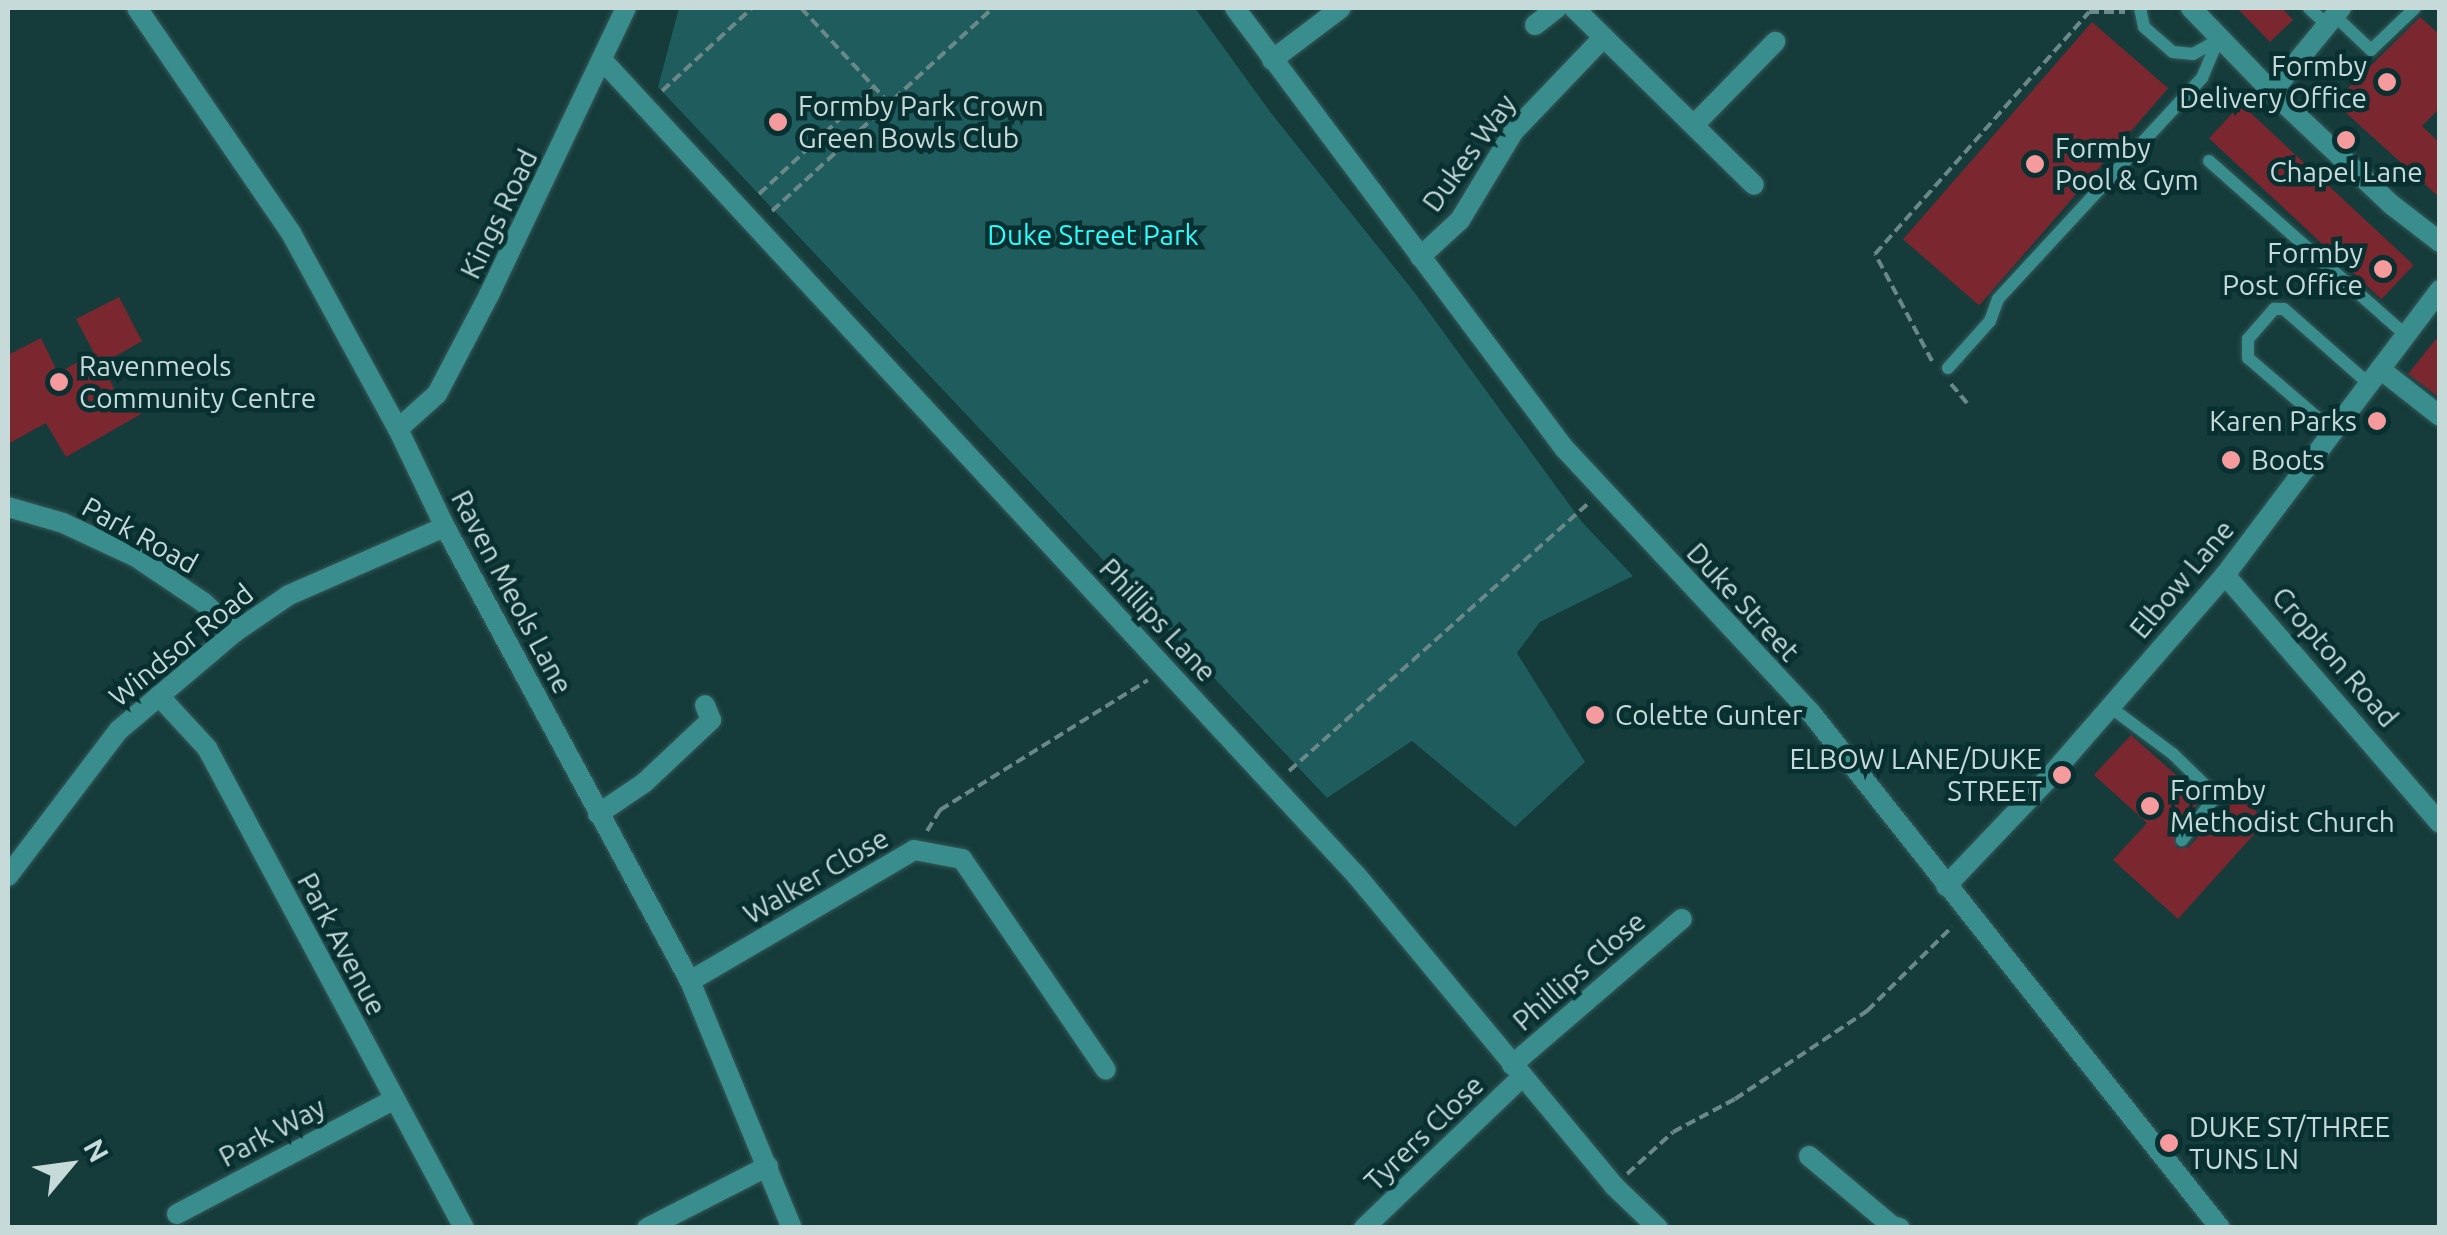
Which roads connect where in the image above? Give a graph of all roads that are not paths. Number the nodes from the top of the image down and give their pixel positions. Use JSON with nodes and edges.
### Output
{"nodes":[{"id":1,"x":137,"y":8,"type":"edge"},
{"id":2,"x":626,"y":8,"type":"edge"},
{"id":3,"x":1235,"y":8,"type":"edge"},
{"id":4,"x":1342,"y":8,"type":"edge"},
{"id":5,"x":1558,"y":8,"type":"edge"},
{"id":6,"x":1574,"y":8,"type":"edge"},
{"id":7,"x":2191,"y":8,"type":"edge"},
{"id":8,"x":2309,"y":8,"type":"edge"},
{"id":9,"x":2415,"y":8,"type":"edge"},
{"id":10,"x":2140,"y":9,"type":"edge"},
{"id":11,"x":2333,"y":15,"type":"edge"},
{"id":12,"x":1535,"y":25,"type":"dead end"},
{"id":13,"x":1603,"y":38,"type":"junction"},
{"id":14,"x":2218,"y":40,"type":"junction"},
{"id":15,"x":1775,"y":42,"type":"dead end"},
{"id":16,"x":1272,"y":60,"type":"junction"},
{"id":17,"x":604,"y":62,"type":"junction"},
{"id":18,"x":2272,"y":92,"type":"junction"},
{"id":19,"x":1694,"y":124,"type":"junction"},
{"id":20,"x":2209,"y":161,"type":"dead end"},
{"id":21,"x":1754,"y":185,"type":"dead end"},
{"id":22,"x":2440,"y":242,"type":"edge"},
{"id":23,"x":1420,"y":257,"type":"junction"},
{"id":24,"x":2440,"y":290,"type":"edge"},
{"id":25,"x":2406,"y":336,"type":"junction"},
{"id":26,"x":1946,"y":372,"type":"road end"},
{"id":27,"x":2375,"y":377,"type":"junction"},
{"id":28,"x":2440,"y":416,"type":"edge"},
{"id":29,"x":398,"y":429,"type":"junction"},
{"id":30,"x":2334,"y":432,"type":"junction"},
{"id":31,"x":8,"y":507,"type":"edge"},
{"id":32,"x":445,"y":527,"type":"junction"},
{"id":33,"x":2225,"y":575,"type":"junction"},
{"id":34,"x":235,"y":632,"type":"junction"},
{"id":35,"x":159,"y":696,"type":"junction"},
{"id":36,"x":705,"y":704,"type":"dead end"},
{"id":37,"x":2110,"y":707,"type":"junction"},
{"id":38,"x":598,"y":814,"type":"junction"},
{"id":39,"x":2440,"y":823,"type":"edge"},
{"id":40,"x":2182,"y":840,"type":"dead end"},
{"id":41,"x":8,"y":876,"type":"edge"},
{"id":42,"x":1946,"y":886,"type":"junction"},
{"id":43,"x":1682,"y":919,"type":"dead end"},
{"id":44,"x":690,"y":981,"type":"junction"},
{"id":45,"x":1106,"y":1070,"type":"dead end"},
{"id":46,"x":1516,"y":1072,"type":"junction"},
{"id":47,"x":393,"y":1100,"type":"junction"},
{"id":48,"x":1809,"y":1156,"type":"dead end"},
{"id":49,"x":768,"y":1166,"type":"junction"},
{"id":50,"x":175,"y":1214,"type":"edge"},
{"id":51,"x":1894,"y":1227,"type":"edge"},
{"id":52,"x":464,"y":1228,"type":"edge"},
{"id":53,"x":647,"y":1228,"type":"edge"},
{"id":54,"x":792,"y":1228,"type":"edge"},
{"id":55,"x":1364,"y":1228,"type":"edge"},
{"id":56,"x":1658,"y":1228,"type":"edge"},
{"id":57,"x":2220,"y":1228,"type":"edge"}],
"edges":[{"from":1,"to":29,"type":"street","name":"Raven Meols Lane"},
{"from":2,"to":17,"type":"street","name":"Kings Road"},
{"from":3,"to":16,"type":"street","name":"Duke Street"},
{"from":4,"to":16,"type":"street"},
{"from":5,"to":12,"type":"street"},
{"from":6,"to":13,"type":"street"},
{"from":7,"to":14,"type":"street"},
{"from":8,"to":11,"type":"lane"},
{"from":9,"to":11,"type":"lane"},
{"from":10,"to":14,"type":"lane"},
{"from":11,"to":18,"type":"street"},
{"from":13,"to":19,"type":"street"},
{"from":13,"to":23,"type":"street","name":"Dukes Way"},
{"from":14,"to":18,"type":"street"},
{"from":14,"to":26,"type":"lane"},
{"from":15,"to":19,"type":"street"},
{"from":16,"to":23,"type":"street","name":"Duke Street"},
{"from":17,"to":29,"type":"street","name":"Kings Road"},
{"from":17,"to":46,"type":"street","name":"Phillips Lane"},
{"from":18,"to":22,"type":"street"},
{"from":19,"to":21,"type":"street"},
{"from":20,"to":25,"type":"lane"},
{"from":23,"to":42,"type":"street","name":"Duke Street"},
{"from":24,"to":25,"type":"street","name":"Elbow Lane"},
{"from":25,"to":27,"type":"street","name":"Elbow Lane"},
{"from":27,"to":28,"type":"street"},
{"from":27,"to":30,"type":"street","name":"Elbow Lane"},
{"from":27,"to":30,"type":"lane"},
{"from":29,"to":32,"type":"street","name":"Raven Meols Lane"},
{"from":30,"to":33,"type":"street","name":"Elbow Lane"},
{"from":31,"to":34,"type":"street","name":"Park Road"},
{"from":32,"to":34,"type":"street","name":"Windsor Road"},
{"from":32,"to":38,"type":"street","name":"Raven Meols Lane"},
{"from":33,"to":37,"type":"street","name":"Elbow Lane"},
{"from":33,"to":39,"type":"street","name":"Cropton Road"},
{"from":34,"to":35,"type":"street","name":"Windsor Road"},
{"from":35,"to":41,"type":"street","name":"Windsor Road"},
{"from":35,"to":47,"type":"street","name":"Park Avenue"},
{"from":36,"to":38,"type":"street"},
{"from":37,"to":40,"type":"lane"},
{"from":37,"to":42,"type":"street","name":"Elbow Lane"},
{"from":38,"to":44,"type":"street","name":"Raven Meols Lane"},
{"from":42,"to":57,"type":"street","name":"Duke Street"},
{"from":43,"to":46,"type":"street","name":"Phillips Close"},
{"from":44,"to":45,"type":"street","name":"Walker Close"},
{"from":44,"to":49,"type":"street","name":"Raven Meols Lane"},
{"from":46,"to":55,"type":"street","name":"Tyrers Close"},
{"from":46,"to":56,"type":"street","name":"Phillips Lane"},
{"from":47,"to":50,"type":"street","name":"Park Way"},
{"from":47,"to":52,"type":"street","name":"Park Avenue"},
{"from":48,"to":51,"type":"street"},
{"from":49,"to":53,"type":"street"},
{"from":49,"to":54,"type":"street","name":"Raven Meols Lane"}]}
